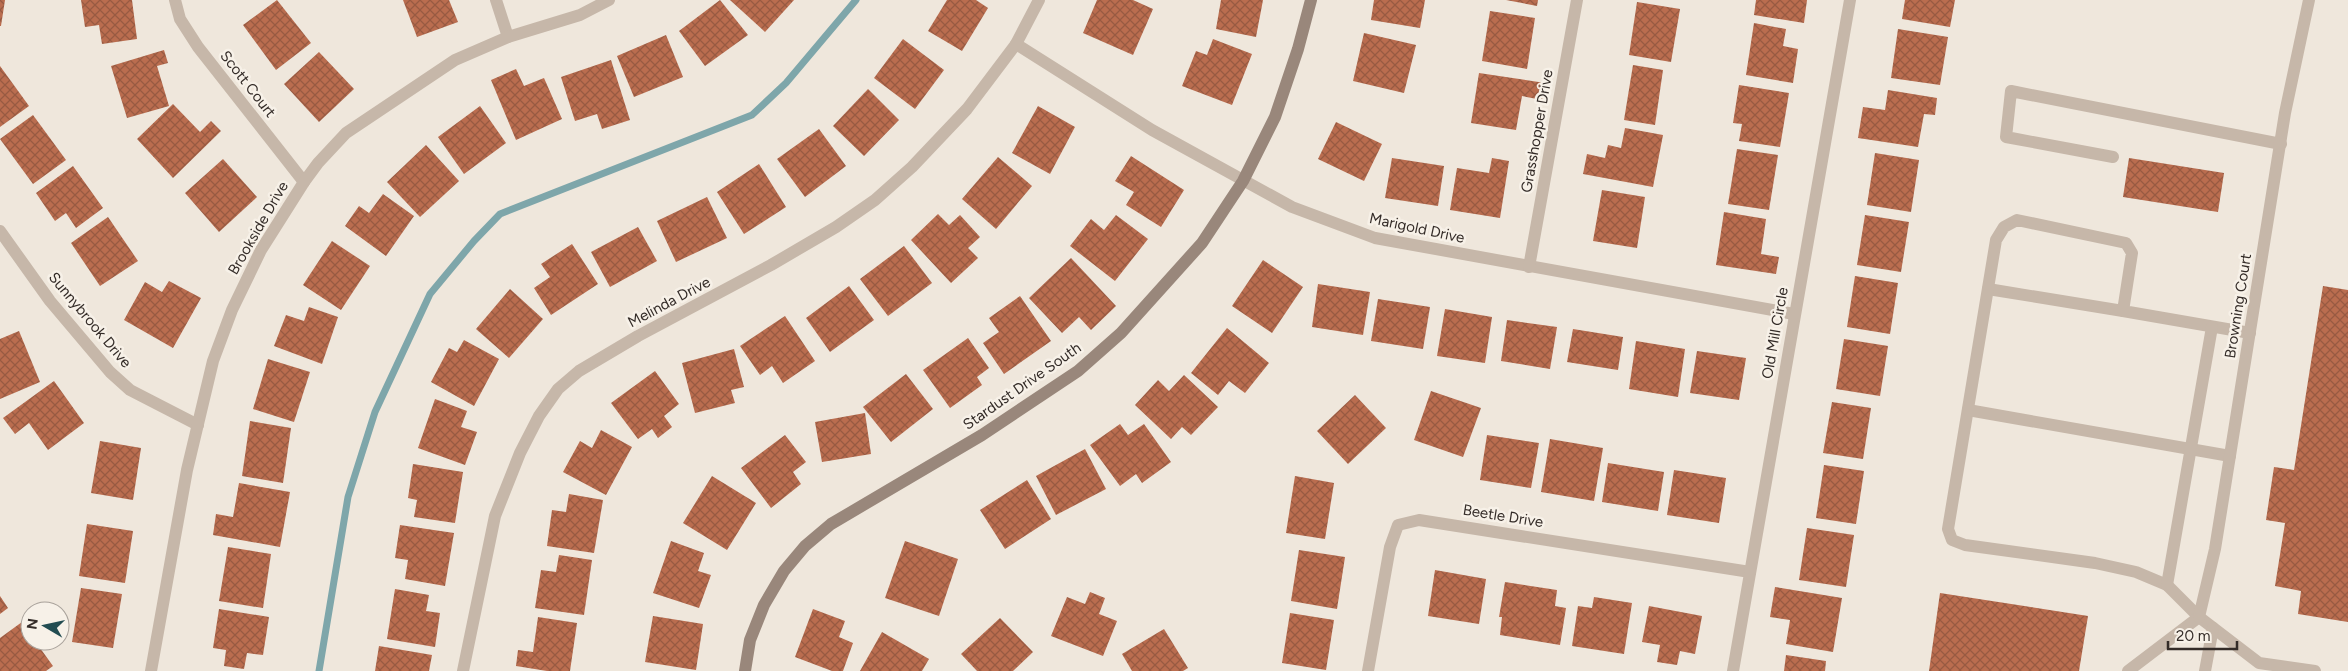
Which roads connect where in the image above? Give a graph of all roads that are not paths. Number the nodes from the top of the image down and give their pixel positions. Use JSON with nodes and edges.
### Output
{"nodes":[{"id":1,"x":175,"y":0,"type":"edge"},
{"id":2,"x":496,"y":0,"type":"edge"},
{"id":3,"x":609,"y":0,"type":"edge"},
{"id":4,"x":1039,"y":0,"type":"edge"},
{"id":5,"x":1311,"y":0,"type":"edge"},
{"id":6,"x":1577,"y":0,"type":"edge"},
{"id":7,"x":1850,"y":0,"type":"edge"},
{"id":8,"x":2309,"y":0,"type":"edge"},
{"id":9,"x":508,"y":37,"type":"junction"},
{"id":10,"x":1016,"y":44,"type":"junction"},
{"id":11,"x":2281,"y":144,"type":"junction"},
{"id":12,"x":2113,"y":157,"type":"dead end"},
{"id":13,"x":1243,"y":181,"type":"junction"},
{"id":14,"x":304,"y":182,"type":"junction"},
{"id":15,"x":0,"y":231,"type":"edge"},
{"id":16,"x":1529,"y":267,"type":"junction"},
{"id":17,"x":1988,"y":289,"type":"junction"},
{"id":18,"x":2123,"y":311,"type":"junction"},
{"id":19,"x":1794,"y":314,"type":"junction"},
{"id":20,"x":2212,"y":327,"type":"junction"},
{"id":21,"x":2250,"y":333,"type":"junction"},
{"id":22,"x":1968,"y":410,"type":"junction"},
{"id":23,"x":198,"y":425,"type":"junction"},
{"id":24,"x":2191,"y":448,"type":"junction"},
{"id":25,"x":2230,"y":456,"type":"junction"},
{"id":26,"x":1750,"y":572,"type":"junction"},
{"id":27,"x":2167,"y":585,"type":"junction"},
{"id":28,"x":2200,"y":617,"type":"junction"},
{"id":29,"x":2213,"y":628,"type":"junction"},
{"id":30,"x":151,"y":671,"type":"edge"},
{"id":31,"x":463,"y":671,"type":"edge"},
{"id":32,"x":745,"y":671,"type":"edge"},
{"id":33,"x":1368,"y":671,"type":"edge"},
{"id":34,"x":1733,"y":671,"type":"edge"},
{"id":35,"x":2128,"y":671,"type":"edge"},
{"id":36,"x":2205,"y":671,"type":"edge"},
{"id":37,"x":2315,"y":671,"type":"edge"}],
"edges":[{"from":1,"to":14,"type":"street","name":"Scott Court"},
{"from":2,"to":9,"type":"street"},
{"from":3,"to":9,"type":"street","name":"Brookside Drive"},
{"from":4,"to":10,"type":"street","name":"Melinda Drive"},
{"from":5,"to":13,"type":"street","name":"Stardust Drive South"},
{"from":6,"to":16,"type":"street","name":"Grasshopper Drive"},
{"from":7,"to":19,"type":"street","name":"Old Mill Circle"},
{"from":8,"to":11,"type":"street","name":"Browning Court"},
{"from":9,"to":14,"type":"street","name":"Brookside Drive"},
{"from":10,"to":13,"type":"street","name":"Marigold Drive"},
{"from":10,"to":31,"type":"street","name":"Melinda Drive"},
{"from":11,"to":12,"type":"street"},
{"from":11,"to":21,"type":"street","name":"Browning Court"},
{"from":13,"to":16,"type":"street","name":"Marigold Drive"},
{"from":13,"to":32,"type":"street","name":"Stardust Drive South"},
{"from":14,"to":23,"type":"street","name":"Brookside Drive"},
{"from":15,"to":23,"type":"street","name":"Sunnybrook Drive"},
{"from":16,"to":19,"type":"street","name":"Marigold Drive"},
{"from":17,"to":18,"type":"street"},
{"from":17,"to":18,"type":"street"},
{"from":17,"to":22,"type":"street"},
{"from":18,"to":20,"type":"street"},
{"from":19,"to":26,"type":"street","name":"Old Mill Circle"},
{"from":20,"to":21,"type":"street"},
{"from":20,"to":24,"type":"street"},
{"from":21,"to":25,"type":"street","name":"Browning Court"},
{"from":22,"to":24,"type":"street"},
{"from":22,"to":27,"type":"street"},
{"from":23,"to":30,"type":"street","name":"Brookside Drive"},
{"from":24,"to":25,"type":"street"},
{"from":24,"to":27,"type":"street"},
{"from":25,"to":28,"type":"street","name":"Browning Court"},
{"from":26,"to":33,"type":"street","name":"Beetle Drive"},
{"from":26,"to":34,"type":"street","name":"Old Mill Circle"},
{"from":27,"to":28,"type":"street"},
{"from":28,"to":29,"type":"street"},
{"from":28,"to":35,"type":"street"},
{"from":29,"to":36,"type":"street"},
{"from":29,"to":37,"type":"street"}]}
